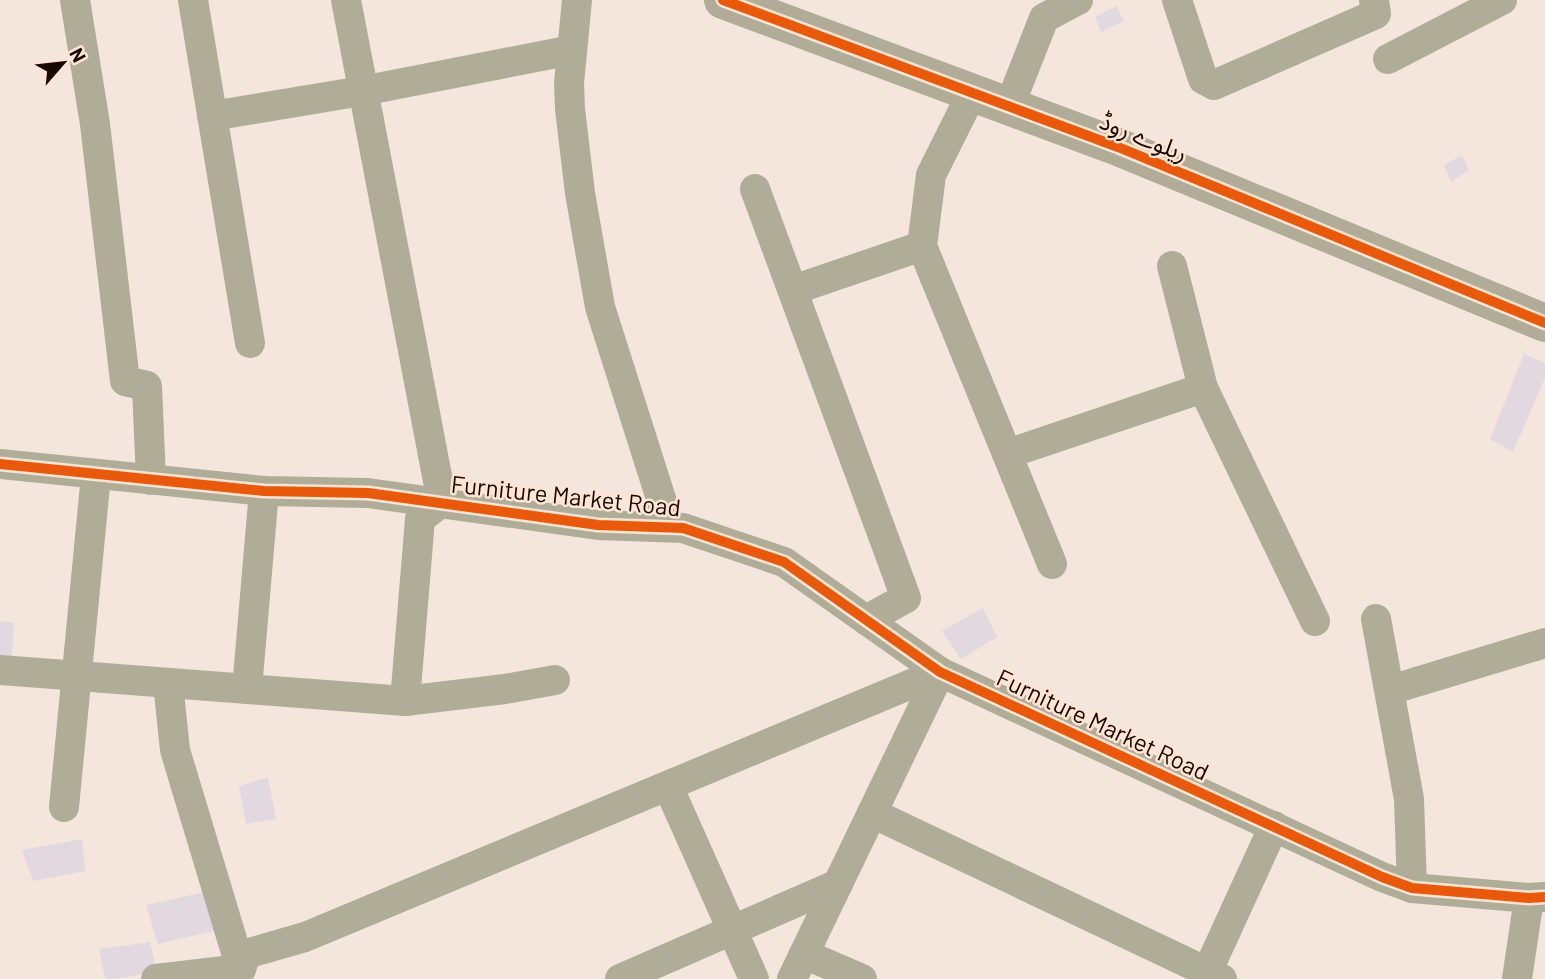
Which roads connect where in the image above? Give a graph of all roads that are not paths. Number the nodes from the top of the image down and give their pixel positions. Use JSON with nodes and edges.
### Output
{"nodes":[{"id":1,"x":75,"y":0,"type":"edge"},
{"id":2,"x":193,"y":0,"type":"edge"},
{"id":3,"x":345,"y":0,"type":"edge"},
{"id":4,"x":577,"y":0,"type":"edge"},
{"id":5,"x":723,"y":0,"type":"edge"},
{"id":6,"x":1078,"y":0,"type":"edge"},
{"id":7,"x":1177,"y":0,"type":"edge"},
{"id":8,"x":1374,"y":0,"type":"edge"},
{"id":9,"x":1502,"y":0,"type":"edge"},
{"id":10,"x":572,"y":50,"type":"junction"},
{"id":11,"x":1388,"y":59,"type":"dead end"},
{"id":12,"x":362,"y":91,"type":"junction"},
{"id":13,"x":972,"y":93,"type":"junction"},
{"id":14,"x":1009,"y":107,"type":"junction"},
{"id":15,"x":212,"y":116,"type":"junction"},
{"id":16,"x":755,"y":189,"type":"dead end"},
{"id":17,"x":922,"y":246,"type":"junction"},
{"id":18,"x":1172,"y":265,"type":"dead end"},
{"id":19,"x":793,"y":290,"type":"junction"},
{"id":20,"x":1545,"y":323,"type":"edge"},
{"id":21,"x":250,"y":343,"type":"dead end"},
{"id":22,"x":1203,"y":388,"type":"junction"},
{"id":23,"x":1007,"y":454,"type":"junction"},
{"id":24,"x":0,"y":464,"type":"edge"},
{"id":25,"x":96,"y":475,"type":"junction"},
{"id":26,"x":151,"y":481,"type":"junction"},
{"id":27,"x":264,"y":491,"type":"junction"},
{"id":28,"x":442,"y":502,"type":"junction"},
{"id":29,"x":670,"y":527,"type":"junction"},
{"id":30,"x":1052,"y":564,"type":"dead end"},
{"id":31,"x":1376,"y":619,"type":"dead end"},
{"id":32,"x":866,"y":620,"type":"junction"},
{"id":33,"x":1315,"y":621,"type":"dead end"},
{"id":34,"x":1545,"y":643,"type":"edge"},
{"id":35,"x":0,"y":670,"type":"edge"},
{"id":36,"x":940,"y":672,"type":"junction"},
{"id":37,"x":75,"y":676,"type":"junction"},
{"id":38,"x":555,"y":680,"type":"dead end"},
{"id":39,"x":168,"y":683,"type":"junction"},
{"id":40,"x":247,"y":689,"type":"junction"},
{"id":41,"x":1390,"y":690,"type":"junction"},
{"id":42,"x":405,"y":701,"type":"junction"},
{"id":43,"x":668,"y":786,"type":"junction"},
{"id":44,"x":64,"y":807,"type":"dead end"},
{"id":45,"x":872,"y":813,"type":"junction"},
{"id":46,"x":1275,"y":826,"type":"junction"},
{"id":47,"x":838,"y":884,"type":"junction"},
{"id":48,"x":1412,"y":888,"type":"junction"},
{"id":49,"x":1537,"y":898,"type":"edge"},
{"id":50,"x":732,"y":931,"type":"junction"},
{"id":51,"x":247,"y":967,"type":"edge"},
{"id":52,"x":798,"y":967,"type":"edge"},
{"id":53,"x":1211,"y":977,"type":"edge"},
{"id":54,"x":156,"y":979,"type":"edge"},
{"id":55,"x":620,"y":979,"type":"edge"},
{"id":56,"x":754,"y":979,"type":"edge"},
{"id":57,"x":862,"y":979,"type":"edge"},
{"id":58,"x":1517,"y":979,"type":"edge"}],
"edges":[{"from":1,"to":26,"type":"street"},
{"from":2,"to":15,"type":"street"},
{"from":3,"to":12,"type":"street"},
{"from":4,"to":10,"type":"street"},
{"from":5,"to":13,"type":"street","name":"ریلوے روڈ"},
{"from":6,"to":14,"type":"street"},
{"from":7,"to":8,"type":"street"},
{"from":9,"to":11,"type":"street"},
{"from":10,"to":12,"type":"street"},
{"from":10,"to":29,"type":"street"},
{"from":12,"to":15,"type":"street"},
{"from":12,"to":28,"type":"street"},
{"from":13,"to":14,"type":"street","name":"ریلوے روڈ"},
{"from":13,"to":17,"type":"street"},
{"from":14,"to":20,"type":"street","name":"ریلوے روڈ"},
{"from":15,"to":21,"type":"street"},
{"from":16,"to":19,"type":"street"},
{"from":17,"to":19,"type":"street"},
{"from":17,"to":23,"type":"street"},
{"from":18,"to":22,"type":"street"},
{"from":19,"to":32,"type":"street"},
{"from":22,"to":23,"type":"street"},
{"from":22,"to":33,"type":"street"},
{"from":23,"to":30,"type":"street"},
{"from":24,"to":25,"type":"street","name":"Furniture Market Road"},
{"from":25,"to":26,"type":"street","name":"Furniture Market Road"},
{"from":25,"to":37,"type":"street"},
{"from":26,"to":27,"type":"street","name":"Furniture Market Road"},
{"from":27,"to":28,"type":"street","name":"Furniture Market Road"},
{"from":27,"to":40,"type":"street"},
{"from":28,"to":29,"type":"street","name":"Furniture Market Road"},
{"from":28,"to":42,"type":"street"},
{"from":29,"to":32,"type":"street","name":"Furniture Market Road"},
{"from":31,"to":41,"type":"street"},
{"from":32,"to":36,"type":"street","name":"Furniture Market Road"},
{"from":34,"to":41,"type":"street"},
{"from":35,"to":37,"type":"street"},
{"from":36,"to":43,"type":"street"},
{"from":36,"to":45,"type":"street"},
{"from":36,"to":46,"type":"street","name":"Furniture Market Road"},
{"from":37,"to":39,"type":"street"},
{"from":37,"to":44,"type":"street"},
{"from":38,"to":42,"type":"street"},
{"from":39,"to":40,"type":"street"},
{"from":39,"to":51,"type":"street"},
{"from":40,"to":42,"type":"street"},
{"from":41,"to":48,"type":"street"},
{"from":43,"to":50,"type":"street"},
{"from":43,"to":51,"type":"street"},
{"from":45,"to":47,"type":"street"},
{"from":45,"to":53,"type":"street"},
{"from":46,"to":48,"type":"street","name":"Furniture Market Road"},
{"from":46,"to":53,"type":"street"},
{"from":47,"to":50,"type":"street"},
{"from":47,"to":52,"type":"street"},
{"from":48,"to":49,"type":"street","name":"Furniture Market Road"},
{"from":49,"to":58,"type":"street"},
{"from":50,"to":55,"type":"street"},
{"from":50,"to":56,"type":"street"},
{"from":51,"to":54,"type":"street"},
{"from":52,"to":57,"type":"street"}]}
